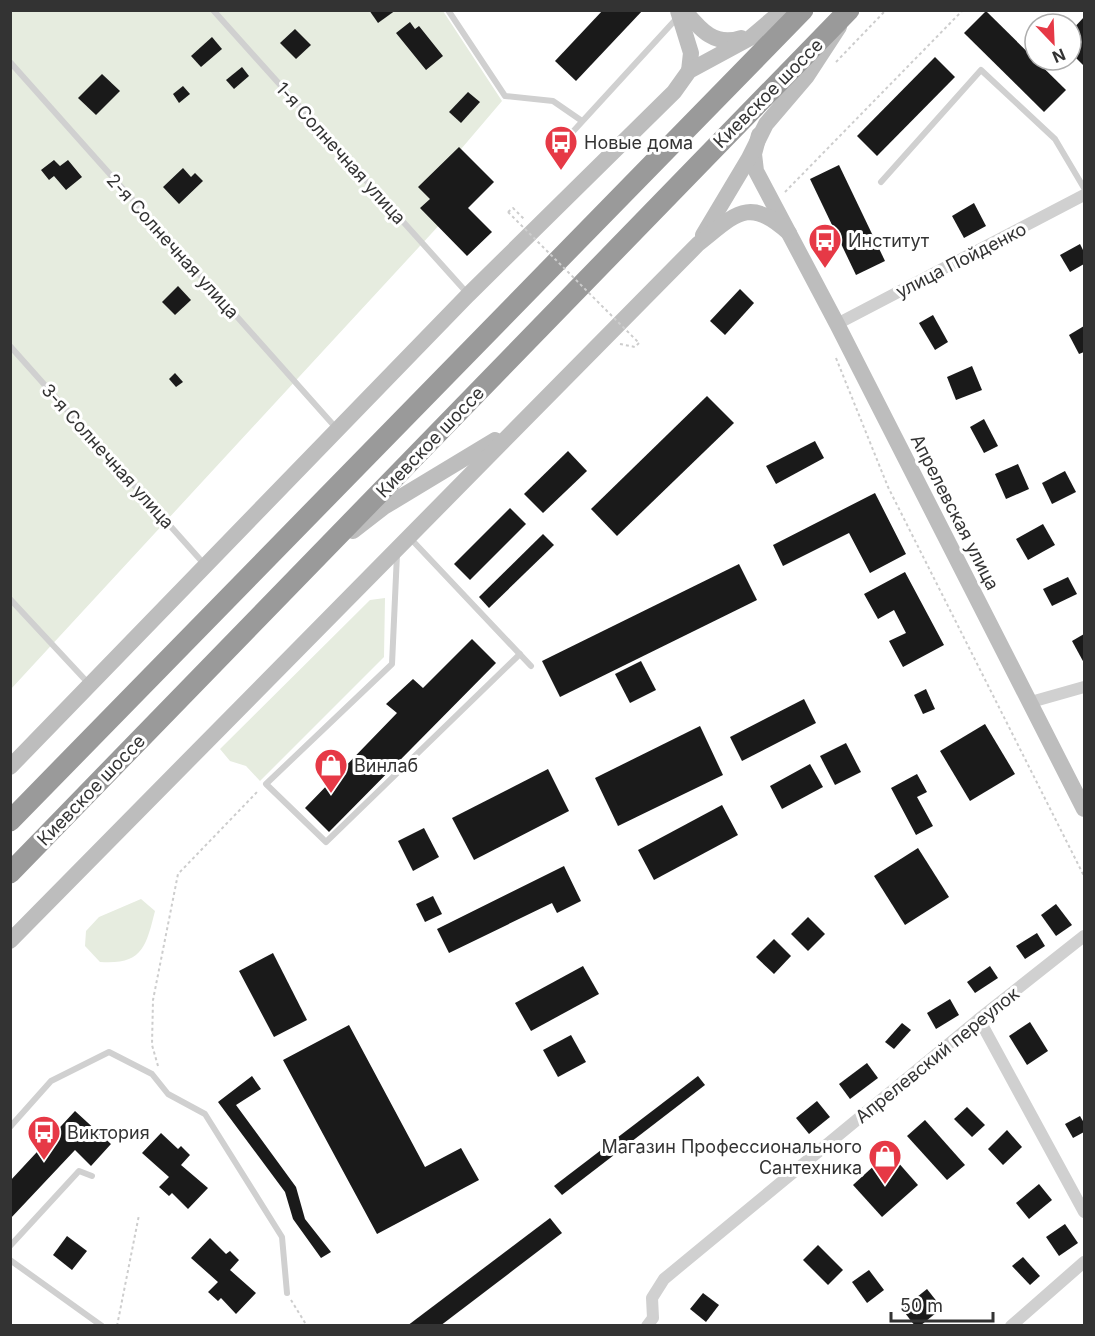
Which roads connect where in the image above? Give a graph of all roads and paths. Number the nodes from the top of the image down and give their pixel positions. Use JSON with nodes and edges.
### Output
{"nodes":[{"id":1,"x":213,"y":10,"type":"edge"},
{"id":2,"x":448,"y":10,"type":"edge"},
{"id":3,"x":783,"y":10,"type":"edge"},
{"id":4,"x":803,"y":10,"type":"edge"},
{"id":5,"x":886,"y":10,"type":"edge"},
{"id":6,"x":963,"y":10,"type":"edge"},
{"id":7,"x":849,"y":11,"type":"edge"},
{"id":8,"x":680,"y":12,"type":"edge"},
{"id":9,"x":761,"y":29,"type":"junction"},
{"id":10,"x":10,"y":62,"type":"edge"},
{"id":11,"x":834,"y":64,"type":"dead end"},
{"id":12,"x":689,"y":71,"type":"junction"},
{"id":13,"x":582,"y":121,"type":"junction"},
{"id":14,"x":759,"y":135,"type":"junction"},
{"id":15,"x":557,"y":149,"type":"dead end"},
{"id":16,"x":881,"y":182,"type":"dead end"},
{"id":17,"x":1084,"y":188,"type":"edge"},
{"id":18,"x":1084,"y":195,"type":"edge"},
{"id":19,"x":781,"y":196,"type":"dead end"},
{"id":20,"x":527,"y":222,"type":"dead end"},
{"id":21,"x":789,"y":233,"type":"junction"},
{"id":22,"x":698,"y":244,"type":"junction"},
{"id":23,"x":468,"y":295,"type":"junction"},
{"id":24,"x":837,"y":324,"type":"junction"},
{"id":25,"x":635,"y":325,"type":"dead end"},
{"id":26,"x":629,"y":332,"type":"junction"},
{"id":27,"x":10,"y":346,"type":"edge"},
{"id":28,"x":836,"y":358,"type":"dead end"},
{"id":29,"x":551,"y":395,"type":"junction"},
{"id":30,"x":337,"y":430,"type":"junction"},
{"id":31,"x":404,"y":542,"type":"junction"},
{"id":32,"x":315,"y":561,"type":"junction"},
{"id":33,"x":205,"y":565,"type":"junction"},
{"id":34,"x":10,"y":599,"type":"edge"},
{"id":35,"x":520,"y":654,"type":"junction"},
{"id":36,"x":531,"y":666,"type":"dead end"},
{"id":37,"x":90,"y":685,"type":"junction"},
{"id":38,"x":1084,"y":687,"type":"edge"},
{"id":39,"x":1031,"y":702,"type":"junction"},
{"id":40,"x":10,"y":767,"type":"edge"},
{"id":41,"x":266,"y":784,"type":"junction"},
{"id":42,"x":1084,"y":809,"type":"edge"},
{"id":43,"x":10,"y":821,"type":"edge"},
{"id":44,"x":10,"y":873,"type":"edge"},
{"id":45,"x":1084,"y":876,"type":"edge"},
{"id":46,"x":1084,"y":936,"type":"edge"},
{"id":47,"x":10,"y":941,"type":"edge"},
{"id":48,"x":979,"y":1019,"type":"junction"},
{"id":49,"x":168,"y":1094,"type":"junction"},
{"id":50,"x":10,"y":1127,"type":"edge"},
{"id":51,"x":92,"y":1176,"type":"dead end"},
{"id":52,"x":1084,"y":1212,"type":"edge"},
{"id":53,"x":139,"y":1215,"type":"dead end"},
{"id":54,"x":10,"y":1246,"type":"edge"},
{"id":55,"x":10,"y":1260,"type":"edge"},
{"id":56,"x":1084,"y":1262,"type":"edge"},
{"id":57,"x":287,"y":1293,"type":"joint"},
{"id":58,"x":650,"y":1322,"type":"edge"},
{"id":59,"x":102,"y":1326,"type":"edge"},
{"id":60,"x":117,"y":1326,"type":"edge"},
{"id":61,"x":307,"y":1326,"type":"edge"},
{"id":62,"x":664,"y":1326,"type":"edge"},
{"id":63,"x":1011,"y":1326,"type":"edge"}],
"edges":[{"from":1,"to":23,"type":"lane","name":"1-я Солнечная улица"},
{"from":2,"to":13,"type":"lane"},
{"from":3,"to":9,"type":"main road"},
{"from":4,"to":43,"type":"highway","name":"Киевское шоссе"},
{"from":5,"to":11,"type":"path"},
{"from":6,"to":19,"type":"path"},
{"from":7,"to":14,"type":"main road"},
{"from":7,"to":32,"type":"highway","name":"Киевское шоссе"},
{"from":8,"to":9,"type":"main road"},
{"from":8,"to":12,"type":"main road"},
{"from":8,"to":13,"type":"lane"},
{"from":9,"to":12,"type":"main road"},
{"from":10,"to":30,"type":"lane","name":"2-я Солнечная улица"},
{"from":12,"to":23,"type":"main road"},
{"from":13,"to":15,"type":"lane"},
{"from":14,"to":21,"type":"main road","name":"Апрелевская улица"},
{"from":14,"to":22,"type":"main road"},
{"from":16,"to":17,"type":"lane"},
{"from":18,"to":24,"type":"street","name":"улица Пойденко"},
{"from":20,"to":26,"type":"path","bridge":true},
{"from":21,"to":22,"type":"main road"},
{"from":21,"to":24,"type":"main road","name":"Апрелевская улица"},
{"from":22,"to":29,"type":"main road"},
{"from":23,"to":30,"type":"main road"},
{"from":24,"to":39,"type":"main road","name":"Апрелевская улица"},
{"from":25,"to":26,"type":"path"},
{"from":26,"to":26,"type":"path","bridge":true},
{"from":27,"to":33,"type":"lane","name":"3-я Солнечная улица"},
{"from":28,"to":45,"type":"path"},
{"from":29,"to":31,"type":"main road"},
{"from":29,"to":32,"type":"main road"},
{"from":30,"to":33,"type":"main road"},
{"from":31,"to":35,"type":"lane"},
{"from":31,"to":41,"type":"lane"},
{"from":31,"to":47,"type":"main road"},
{"from":32,"to":44,"type":"highway","name":"Киевское шоссе"},
{"from":33,"to":37,"type":"main road"},
{"from":34,"to":37,"type":"lane"},
{"from":35,"to":36,"type":"lane"},
{"from":35,"to":41,"type":"lane"},
{"from":37,"to":40,"type":"main road"},
{"from":38,"to":39,"type":"street"},
{"from":39,"to":42,"type":"main road","name":"Апрелевская улица"},
{"from":41,"to":49,"type":"path"},
{"from":46,"to":48,"type":"street","name":"Апрелевский переулок"},
{"from":48,"to":52,"type":"street"},
{"from":48,"to":58,"type":"street","name":"Апрелевский переулок"},
{"from":49,"to":50,"type":"lane"},
{"from":49,"to":57,"type":"lane"},
{"from":51,"to":54,"type":"lane"},
{"from":53,"to":60,"type":"path"},
{"from":55,"to":59,"type":"lane"},
{"from":56,"to":63,"type":"street"},
{"from":57,"to":61,"type":"path"},
{"from":58,"to":62,"type":"street"}]}
